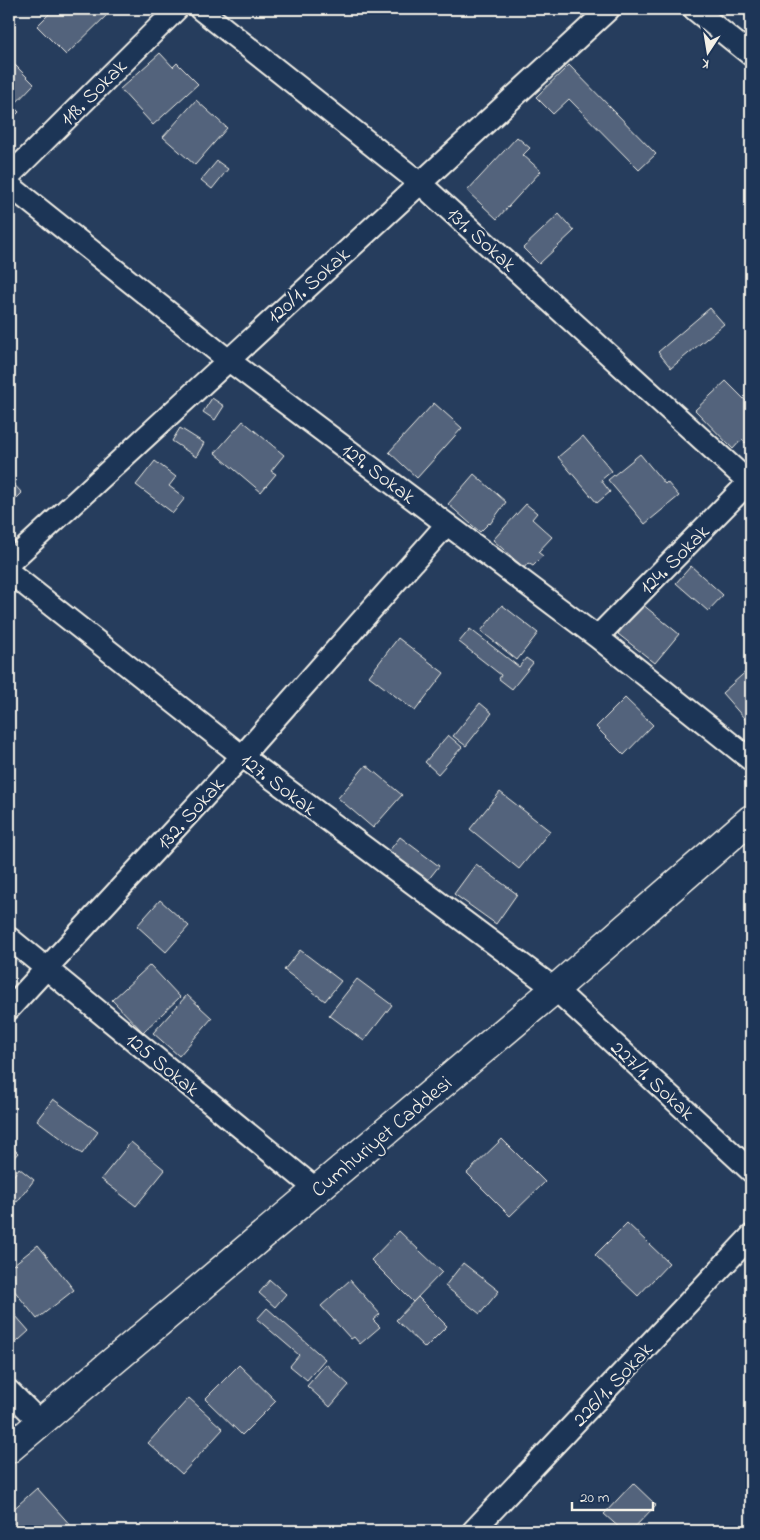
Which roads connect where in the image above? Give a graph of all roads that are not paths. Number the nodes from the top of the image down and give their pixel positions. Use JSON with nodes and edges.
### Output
{"nodes":[{"id":1,"x":177,"y":9,"type":"edge"},
{"id":2,"x":200,"y":9,"type":"edge"},
{"id":3,"x":608,"y":9,"type":"edge"},
{"id":4,"x":694,"y":9,"type":"edge"},
{"id":5,"x":751,"y":55,"type":"edge"},
{"id":6,"x":9,"y":176,"type":"edge"},
{"id":7,"x":421,"y":184,"type":"junction"},
{"id":8,"x":9,"y":185,"type":"edge"},
{"id":9,"x":227,"y":359,"type":"junction"},
{"id":10,"x":751,"y":482,"type":"edge"},
{"id":11,"x":447,"y":524,"type":"junction"},
{"id":12,"x":9,"y":562,"type":"edge"},
{"id":13,"x":9,"y":572,"type":"edge"},
{"id":14,"x":597,"y":637,"type":"junction"},
{"id":15,"x":242,"y":756,"type":"junction"},
{"id":16,"x":751,"y":760,"type":"edge"},
{"id":17,"x":751,"y":819,"type":"edge"},
{"id":18,"x":9,"y":938,"type":"edge"},
{"id":19,"x":48,"y":968,"type":"junction"},
{"id":20,"x":555,"y":988,"type":"junction"},
{"id":21,"x":9,"y":1009,"type":"edge"},
{"id":22,"x":751,"y":1171,"type":"edge"},
{"id":23,"x":317,"y":1190,"type":"junction"},
{"id":24,"x":751,"y":1236,"type":"edge"},
{"id":25,"x":9,"y":1391,"type":"edge"},
{"id":26,"x":40,"y":1422,"type":"junction"},
{"id":27,"x":9,"y":1449,"type":"edge"},
{"id":28,"x":473,"y":1531,"type":"edge"}],
"edges":[{"from":1,"to":6,"type":"street","name":"118. Sokak"},
{"from":2,"to":7,"type":"street","name":"131. Sokak"},
{"from":3,"to":7,"type":"street","name":"120/1. Sokak"},
{"from":4,"to":5,"type":"street"},
{"from":7,"to":9,"type":"street","name":"120/1. Sokak"},
{"from":7,"to":10,"type":"street","name":"131. Sokak"},
{"from":8,"to":9,"type":"street","name":"129. Sokak"},
{"from":9,"to":11,"type":"street","name":"129. Sokak"},
{"from":9,"to":12,"type":"street","name":"120/1. Sokak"},
{"from":10,"to":14,"type":"street","name":"124. Sokak"},
{"from":11,"to":14,"type":"street","name":"129. Sokak"},
{"from":11,"to":15,"type":"street","name":"132. Sokak"},
{"from":13,"to":15,"type":"street","name":"127. Sokak"},
{"from":14,"to":16,"type":"street","name":"129. Sokak"},
{"from":15,"to":19,"type":"street","name":"132. Sokak"},
{"from":15,"to":20,"type":"street","name":"127. Sokak"},
{"from":17,"to":20,"type":"main road","name":"Cumhuriyet Caddesi"},
{"from":18,"to":19,"type":"street","name":"125 Sokak"},
{"from":19,"to":21,"type":"street","name":"132. Sokak"},
{"from":19,"to":23,"type":"street","name":"125 Sokak"},
{"from":20,"to":22,"type":"street","name":"227/1. Sokak"},
{"from":20,"to":23,"type":"main road","name":"Cumhuriyet Caddesi"},
{"from":23,"to":26,"type":"main road","name":"Cumhuriyet Caddesi"},
{"from":24,"to":28,"type":"street","name":"226/1. Sokak"},
{"from":25,"to":26,"type":"street"},
{"from":26,"to":27,"type":"main road","name":"Cumhuriyet Caddesi"}]}
